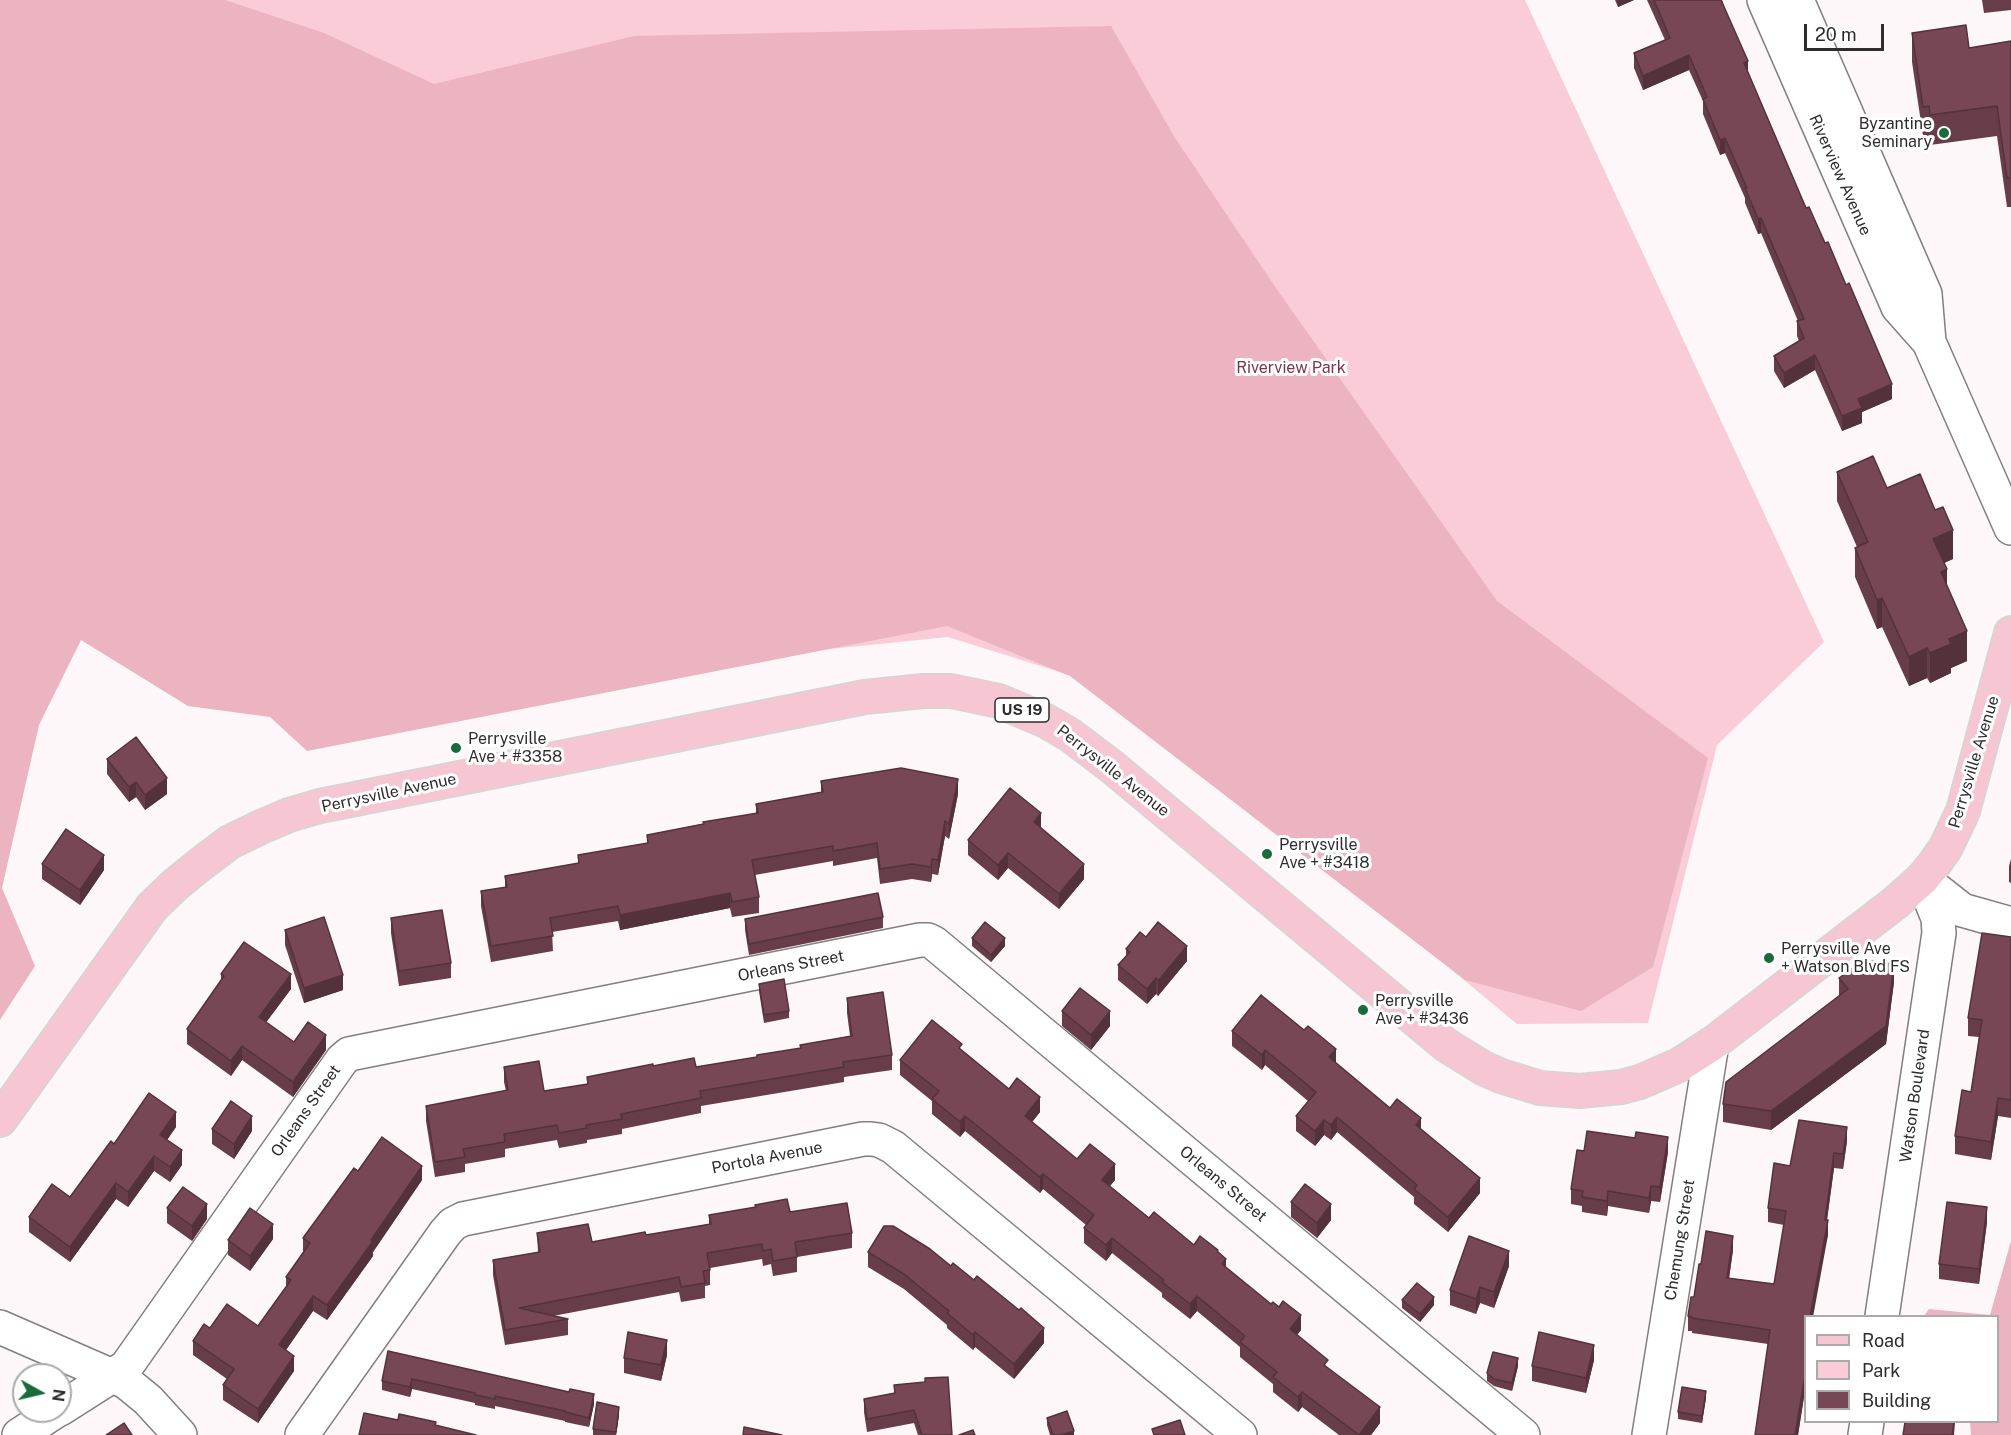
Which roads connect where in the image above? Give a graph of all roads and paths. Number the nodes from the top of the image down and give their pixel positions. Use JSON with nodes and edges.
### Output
{"nodes":[{"id":1,"x":1764,"y":0,"type":"edge"},
{"id":2,"x":1797,"y":0,"type":"edge"},
{"id":3,"x":1929,"y":342,"type":"junction"},
{"id":4,"x":2011,"y":528,"type":"edge"},
{"id":5,"x":2011,"y":633,"type":"edge"},
{"id":6,"x":1922,"y":879,"type":"junction"},
{"id":7,"x":2011,"y":924,"type":"edge"},
{"id":8,"x":1712,"y":1044,"type":"junction"},
{"id":9,"x":0,"y":1120,"type":"edge"},
{"id":10,"x":1882,"y":1315,"type":"edge"},
{"id":11,"x":0,"y":1327,"type":"edge"},
{"id":12,"x":112,"y":1375,"type":"junction"},
{"id":13,"x":72,"y":1401,"type":"edge"},
{"id":14,"x":38,"y":1423,"type":"edge"},
{"id":15,"x":19,"y":1435,"type":"edge"},
{"id":16,"x":180,"y":1435,"type":"edge"},
{"id":17,"x":302,"y":1435,"type":"edge"},
{"id":18,"x":1240,"y":1435,"type":"edge"},
{"id":19,"x":1523,"y":1435,"type":"edge"},
{"id":20,"x":1649,"y":1435,"type":"edge"}],
"edges":[{"from":1,"to":3,"type":"street","name":"Riverview Avenue"},
{"from":2,"to":3,"type":"street","name":"Riverview Avenue"},
{"from":3,"to":4,"type":"street","name":"Riverview Avenue"},
{"from":5,"to":6,"type":"main road","name":"Perrysville Avenue","number":"US 19"},
{"from":6,"to":7,"type":"street"},
{"from":6,"to":8,"type":"main road","name":"Perrysville Avenue","number":"US 19"},
{"from":6,"to":10,"type":"street","name":"Watson Boulevard"},
{"from":8,"to":9,"type":"main road","name":"Perrysville Avenue","number":"US 19"},
{"from":8,"to":20,"type":"street","name":"Chemung Street"},
{"from":11,"to":12,"type":"street"},
{"from":12,"to":13,"type":"street","name":"Orleans Street"},
{"from":12,"to":16,"type":"street"},
{"from":12,"to":19,"type":"street","name":"Orleans Street"},
{"from":14,"to":15,"type":"street","name":"Orleans Street"},
{"from":17,"to":18,"type":"street","name":"Portola Avenue"}]}
